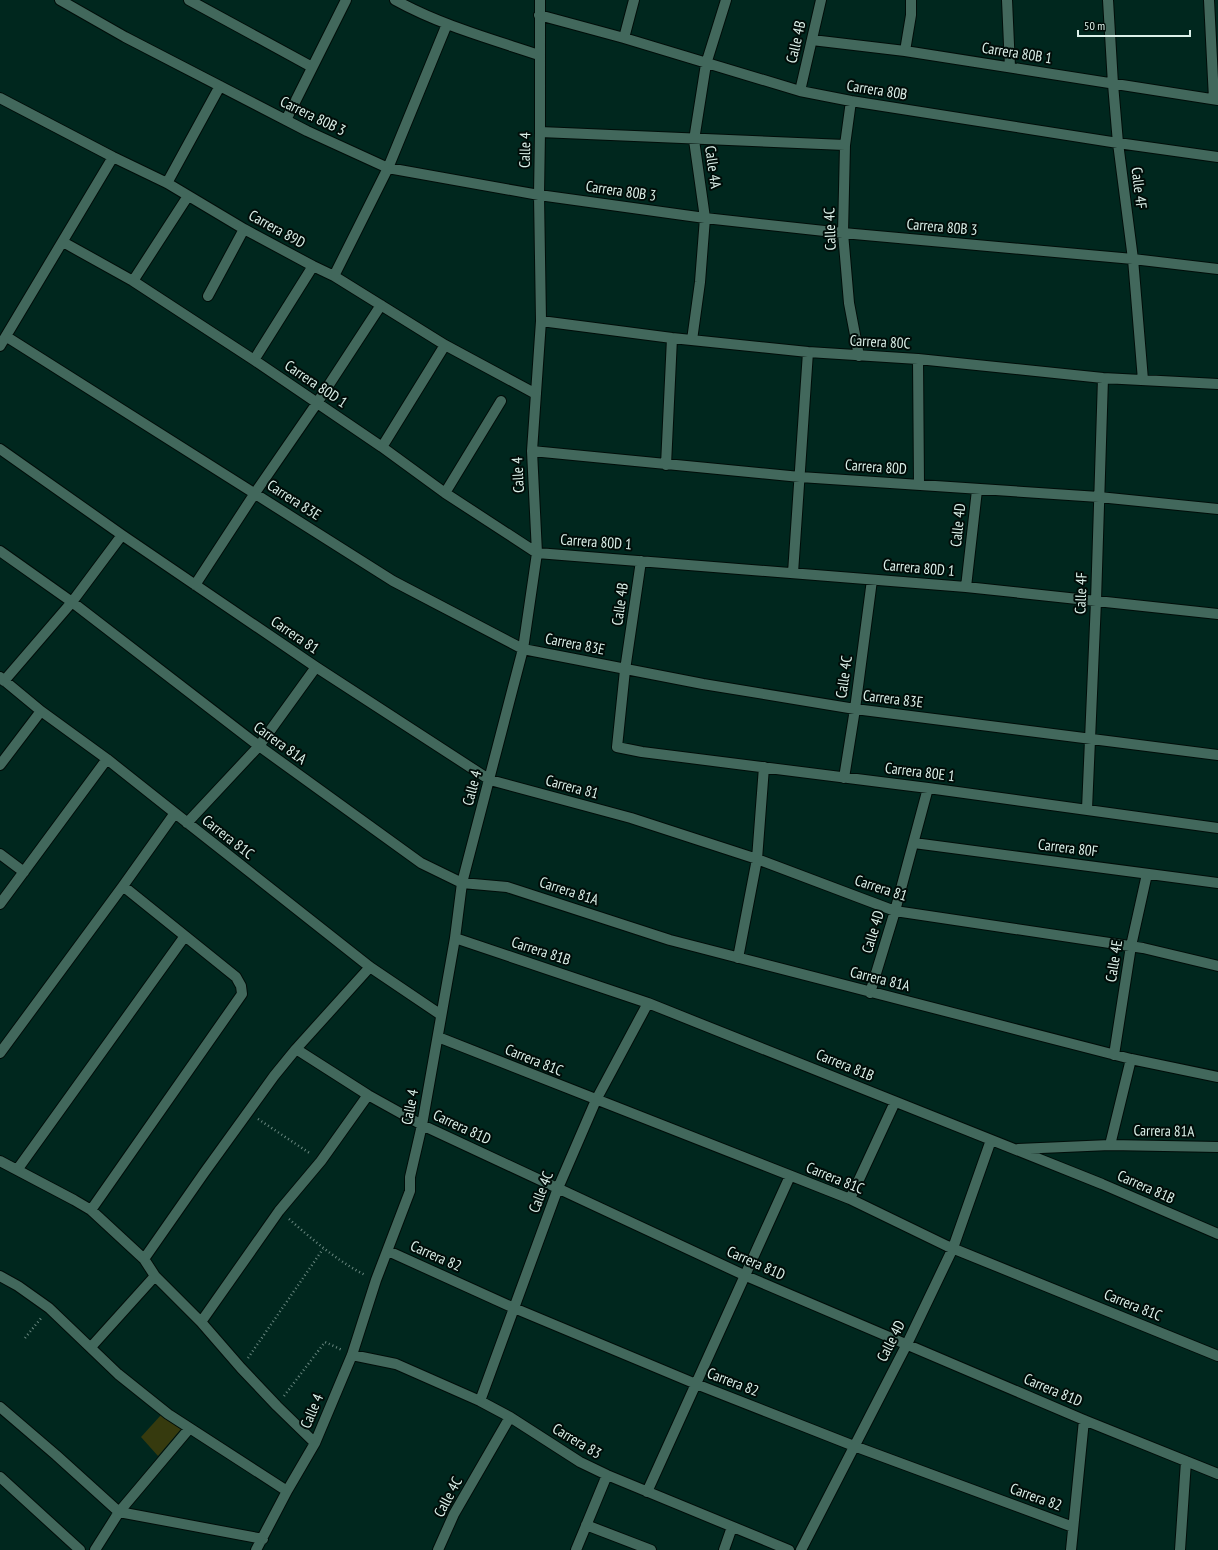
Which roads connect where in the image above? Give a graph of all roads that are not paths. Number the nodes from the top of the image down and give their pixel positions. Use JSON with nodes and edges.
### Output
{"nodes":[{"id":1,"x":60,"y":0,"type":"edge"},
{"id":2,"x":189,"y":0,"type":"edge"},
{"id":3,"x":346,"y":0,"type":"edge"},
{"id":4,"x":395,"y":0,"type":"edge"},
{"id":5,"x":540,"y":0,"type":"edge"},
{"id":6,"x":634,"y":0,"type":"edge"},
{"id":7,"x":726,"y":0,"type":"edge"},
{"id":8,"x":821,"y":0,"type":"edge"},
{"id":9,"x":911,"y":0,"type":"edge"},
{"id":10,"x":1007,"y":0,"type":"edge"},
{"id":11,"x":1108,"y":0,"type":"edge"},
{"id":12,"x":1209,"y":0,"type":"edge"},
{"id":13,"x":414,"y":5,"type":"edge"},
{"id":14,"x":539,"y":15,"type":"junction"},
{"id":15,"x":447,"y":24,"type":"junction"},
{"id":16,"x":624,"y":38,"type":"junction"},
{"id":17,"x":812,"y":40,"type":"junction"},
{"id":18,"x":905,"y":51,"type":"junction"},
{"id":19,"x":539,"y":55,"type":"junction"},
{"id":20,"x":706,"y":64,"type":"junction"},
{"id":21,"x":312,"y":67,"type":"junction"},
{"id":22,"x":1010,"y":67,"type":"junction"},
{"id":23,"x":1113,"y":84,"type":"junction"},
{"id":24,"x":220,"y":86,"type":"junction"},
{"id":25,"x":800,"y":91,"type":"junction"},
{"id":26,"x":0,"y":98,"type":"edge"},
{"id":27,"x":1216,"y":99,"type":"edge"},
{"id":28,"x":851,"y":101,"type":"junction"},
{"id":29,"x":286,"y":120,"type":"junction"},
{"id":30,"x":540,"y":132,"type":"junction"},
{"id":31,"x":694,"y":140,"type":"junction"},
{"id":32,"x":1118,"y":143,"type":"junction"},
{"id":33,"x":845,"y":145,"type":"junction"},
{"id":34,"x":113,"y":157,"type":"junction"},
{"id":35,"x":1218,"y":157,"type":"edge"},
{"id":36,"x":388,"y":168,"type":"junction"},
{"id":37,"x":167,"y":183,"type":"junction"},
{"id":38,"x":539,"y":195,"type":"junction"},
{"id":39,"x":188,"y":196,"type":"junction"},
{"id":40,"x":705,"y":218,"type":"junction"},
{"id":41,"x":244,"y":228,"type":"junction"},
{"id":42,"x":843,"y":233,"type":"junction"},
{"id":43,"x":63,"y":242,"type":"junction"},
{"id":44,"x":1133,"y":259,"type":"junction"},
{"id":45,"x":313,"y":266,"type":"junction"},
{"id":46,"x":1218,"y":269,"type":"edge"},
{"id":47,"x":334,"y":276,"type":"junction"},
{"id":48,"x":133,"y":281,"type":"junction"},
{"id":49,"x":208,"y":296,"type":"dead end"},
{"id":50,"x":381,"y":305,"type":"junction"},
{"id":51,"x":541,"y":321,"type":"junction"},
{"id":52,"x":7,"y":337,"type":"junction"},
{"id":53,"x":672,"y":338,"type":"junction"},
{"id":54,"x":692,"y":340,"type":"junction"},
{"id":55,"x":445,"y":345,"type":"junction"},
{"id":56,"x":0,"y":346,"type":"edge"},
{"id":57,"x":808,"y":352,"type":"junction"},
{"id":58,"x":860,"y":356,"type":"junction"},
{"id":59,"x":918,"y":359,"type":"junction"},
{"id":60,"x":254,"y":360,"type":"junction"},
{"id":61,"x":1104,"y":378,"type":"junction"},
{"id":62,"x":1143,"y":380,"type":"junction"},
{"id":63,"x":1218,"y":384,"type":"edge"},
{"id":64,"x":536,"y":394,"type":"junction"},
{"id":65,"x":501,"y":401,"type":"dead end"},
{"id":66,"x":318,"y":404,"type":"junction"},
{"id":67,"x":382,"y":447,"type":"junction"},
{"id":68,"x":0,"y":449,"type":"edge"},
{"id":69,"x":532,"y":451,"type":"junction"},
{"id":70,"x":666,"y":465,"type":"junction"},
{"id":71,"x":800,"y":477,"type":"junction"},
{"id":72,"x":919,"y":485,"type":"junction"},
{"id":73,"x":977,"y":490,"type":"junction"},
{"id":74,"x":255,"y":493,"type":"junction"},
{"id":75,"x":444,"y":493,"type":"junction"},
{"id":76,"x":1099,"y":497,"type":"junction"},
{"id":77,"x":1218,"y":509,"type":"edge"},
{"id":78,"x":122,"y":535,"type":"junction"},
{"id":79,"x":0,"y":551,"type":"edge"},
{"id":80,"x":537,"y":553,"type":"junction"},
{"id":81,"x":641,"y":561,"type":"junction"},
{"id":82,"x":793,"y":573,"type":"junction"},
{"id":83,"x":872,"y":580,"type":"junction"},
{"id":84,"x":195,"y":584,"type":"junction"},
{"id":85,"x":966,"y":587,"type":"junction"},
{"id":86,"x":1096,"y":601,"type":"junction"},
{"id":87,"x":72,"y":602,"type":"junction"},
{"id":88,"x":1218,"y":614,"type":"edge"},
{"id":89,"x":523,"y":649,"type":"junction"},
{"id":90,"x":316,"y":667,"type":"junction"},
{"id":91,"x":626,"y":670,"type":"junction"},
{"id":92,"x":2,"y":679,"type":"edge"},
{"id":93,"x":855,"y":709,"type":"junction"},
{"id":94,"x":41,"y":711,"type":"junction"},
{"id":95,"x":1090,"y":738,"type":"junction"},
{"id":96,"x":259,"y":746,"type":"junction"},
{"id":97,"x":617,"y":747,"type":"joint"},
{"id":98,"x":1218,"y":755,"type":"edge"},
{"id":99,"x":107,"y":759,"type":"junction"},
{"id":100,"x":0,"y":765,"type":"edge"},
{"id":101,"x":764,"y":768,"type":"junction"},
{"id":102,"x":844,"y":778,"type":"junction"},
{"id":103,"x":490,"y":780,"type":"junction"},
{"id":104,"x":928,"y":788,"type":"junction"},
{"id":105,"x":1087,"y":809,"type":"junction"},
{"id":106,"x":175,"y":813,"type":"junction"},
{"id":107,"x":187,"y":823,"type":"junction"},
{"id":108,"x":1218,"y":828,"type":"edge"},
{"id":109,"x":914,"y":843,"type":"junction"},
{"id":110,"x":0,"y":854,"type":"edge"},
{"id":111,"x":757,"y":859,"type":"junction"},
{"id":112,"x":24,"y":872,"type":"junction"},
{"id":113,"x":1147,"y":874,"type":"junction"},
{"id":114,"x":462,"y":882,"type":"junction"},
{"id":115,"x":1218,"y":883,"type":"edge"},
{"id":116,"x":123,"y":886,"type":"junction"},
{"id":117,"x":0,"y":904,"type":"edge"},
{"id":118,"x":895,"y":911,"type":"junction"},
{"id":119,"x":186,"y":936,"type":"junction"},
{"id":120,"x":455,"y":938,"type":"junction"},
{"id":121,"x":1131,"y":946,"type":"junction"},
{"id":122,"x":738,"y":958,"type":"junction"},
{"id":123,"x":1218,"y":966,"type":"edge"},
{"id":124,"x":370,"y":967,"type":"junction"},
{"id":125,"x":870,"y":992,"type":"junction"},
{"id":126,"x":648,"y":1003,"type":"junction"},
{"id":127,"x":441,"y":1015,"type":"junction"},
{"id":128,"x":438,"y":1037,"type":"junction"},
{"id":129,"x":296,"y":1048,"type":"junction"},
{"id":130,"x":0,"y":1053,"type":"edge"},
{"id":131,"x":1114,"y":1054,"type":"junction"},
{"id":132,"x":1131,"y":1059,"type":"junction"},
{"id":133,"x":1218,"y":1077,"type":"edge"},
{"id":134,"x":368,"y":1095,"type":"junction"},
{"id":135,"x":596,"y":1100,"type":"junction"},
{"id":136,"x":895,"y":1102,"type":"junction"},
{"id":137,"x":422,"y":1125,"type":"junction"},
{"id":138,"x":991,"y":1140,"type":"junction"},
{"id":139,"x":1110,"y":1146,"type":"junction"},
{"id":140,"x":1218,"y":1147,"type":"edge"},
{"id":141,"x":1014,"y":1149,"type":"junction"},
{"id":142,"x":0,"y":1161,"type":"edge"},
{"id":143,"x":17,"y":1170,"type":"junction"},
{"id":144,"x":790,"y":1176,"type":"junction"},
{"id":145,"x":558,"y":1188,"type":"junction"},
{"id":146,"x":850,"y":1199,"type":"junction"},
{"id":147,"x":91,"y":1210,"type":"junction"},
{"id":148,"x":1218,"y":1234,"type":"edge"},
{"id":149,"x":953,"y":1248,"type":"junction"},
{"id":150,"x":388,"y":1251,"type":"junction"},
{"id":151,"x":144,"y":1259,"type":"junction"},
{"id":152,"x":0,"y":1276,"type":"edge"},
{"id":153,"x":155,"y":1276,"type":"junction"},
{"id":154,"x":746,"y":1276,"type":"junction"},
{"id":155,"x":514,"y":1308,"type":"junction"},
{"id":156,"x":201,"y":1322,"type":"junction"},
{"id":157,"x":906,"y":1344,"type":"junction"},
{"id":158,"x":91,"y":1347,"type":"junction"},
{"id":159,"x":352,"y":1355,"type":"junction"},
{"id":160,"x":1218,"y":1356,"type":"edge"},
{"id":161,"x":696,"y":1384,"type":"junction"},
{"id":162,"x":480,"y":1400,"type":"junction"},
{"id":163,"x":0,"y":1407,"type":"edge"},
{"id":164,"x":510,"y":1417,"type":"junction"},
{"id":165,"x":1084,"y":1420,"type":"junction"},
{"id":166,"x":189,"y":1429,"type":"junction"},
{"id":167,"x":315,"y":1442,"type":"junction"},
{"id":168,"x":854,"y":1446,"type":"junction"},
{"id":169,"x":1186,"y":1461,"type":"junction"},
{"id":170,"x":1218,"y":1474,"type":"edge"},
{"id":171,"x":607,"y":1475,"type":"junction"},
{"id":172,"x":0,"y":1477,"type":"edge"},
{"id":173,"x":287,"y":1491,"type":"junction"},
{"id":174,"x":647,"y":1492,"type":"junction"},
{"id":175,"x":119,"y":1512,"type":"junction"},
{"id":176,"x":586,"y":1525,"type":"junction"},
{"id":177,"x":732,"y":1527,"type":"junction"},
{"id":178,"x":1074,"y":1527,"type":"junction"},
{"id":179,"x":263,"y":1538,"type":"junction"},
{"id":180,"x":80,"y":1550,"type":"edge"},
{"id":181,"x":95,"y":1550,"type":"edge"},
{"id":182,"x":256,"y":1550,"type":"edge"},
{"id":183,"x":438,"y":1550,"type":"edge"},
{"id":184,"x":576,"y":1550,"type":"edge"},
{"id":185,"x":651,"y":1550,"type":"edge"},
{"id":186,"x":724,"y":1550,"type":"edge"},
{"id":187,"x":789,"y":1550,"type":"edge"},
{"id":188,"x":801,"y":1550,"type":"edge"},
{"id":189,"x":1071,"y":1550,"type":"edge"},
{"id":190,"x":1180,"y":1550,"type":"edge"}],
"edges":[{"from":1,"to":24,"type":"street","name":"Carrera 80B 3"},
{"from":2,"to":21,"type":"street"},
{"from":3,"to":21,"type":"street"},
{"from":4,"to":13,"type":"street"},
{"from":5,"to":14,"type":"street","name":"Calle 4"},
{"from":6,"to":16,"type":"street"},
{"from":7,"to":20,"type":"street","name":"Calle 4A"},
{"from":8,"to":17,"type":"street","name":"Calle 4B"},
{"from":9,"to":18,"type":"street"},
{"from":10,"to":22,"type":"street"},
{"from":11,"to":23,"type":"street","name":"Calle 4F"},
{"from":12,"to":27,"type":"street"},
{"from":13,"to":15,"type":"street"},
{"from":14,"to":16,"type":"street","name":"Carrera 80B"},
{"from":14,"to":19,"type":"street","name":"Calle 4"},
{"from":15,"to":19,"type":"street"},
{"from":15,"to":36,"type":"street"},
{"from":16,"to":20,"type":"street","name":"Carrera 80B"},
{"from":17,"to":18,"type":"street","name":"Carrera 80B 1"},
{"from":17,"to":25,"type":"street","name":"Calle 4B"},
{"from":18,"to":22,"type":"street","name":"Carrera 80B 1"},
{"from":19,"to":30,"type":"street","name":"Calle 4"},
{"from":20,"to":25,"type":"street","name":"Carrera 80B"},
{"from":20,"to":31,"type":"street","name":"Calle 4A"},
{"from":21,"to":29,"type":"street"},
{"from":22,"to":23,"type":"street","name":"Carrera 80B 1"},
{"from":23,"to":27,"type":"street","name":"Carrera 80B 1"},
{"from":23,"to":32,"type":"street","name":"Calle 4F"},
{"from":24,"to":29,"type":"street","name":"Carrera 80B 3"},
{"from":24,"to":37,"type":"street"},
{"from":25,"to":28,"type":"street","name":"Carrera 80B"},
{"from":26,"to":34,"type":"street","name":"Carrera 89D"},
{"from":28,"to":32,"type":"street","name":"Carrera 80B"},
{"from":28,"to":33,"type":"street","name":"Calle 4C"},
{"from":29,"to":36,"type":"street","name":"Carrera 80B 3"},
{"from":30,"to":31,"type":"street"},
{"from":30,"to":38,"type":"street","name":"Calle 4"},
{"from":31,"to":33,"type":"street"},
{"from":31,"to":40,"type":"street","name":"Calle 4A"},
{"from":32,"to":35,"type":"street","name":"Carrera 80B"},
{"from":32,"to":44,"type":"street","name":"Calle 4F"},
{"from":33,"to":42,"type":"street","name":"Calle 4C"},
{"from":34,"to":37,"type":"street","name":"Carrera 89D"},
{"from":34,"to":43,"type":"street"},
{"from":36,"to":38,"type":"street","name":"Carrera 80B 3"},
{"from":36,"to":47,"type":"street"},
{"from":37,"to":39,"type":"street","name":"Carrera 89D"},
{"from":38,"to":40,"type":"street","name":"Carrera 80B 3"},
{"from":38,"to":51,"type":"street","name":"Calle 4"},
{"from":39,"to":41,"type":"street","name":"Carrera 89D"},
{"from":39,"to":48,"type":"street"},
{"from":40,"to":42,"type":"street","name":"Carrera 80B 3"},
{"from":40,"to":54,"type":"street","name":"Calle 4A"},
{"from":41,"to":45,"type":"street","name":"Carrera 89D"},
{"from":41,"to":49,"type":"street"},
{"from":42,"to":44,"type":"street","name":"Carrera 80B 3"},
{"from":42,"to":58,"type":"street","name":"Calle 4C"},
{"from":43,"to":48,"type":"street","name":"Carrera 80D 1"},
{"from":43,"to":52,"type":"street"},
{"from":44,"to":46,"type":"street","name":"Carrera 80B 3"},
{"from":44,"to":62,"type":"street","name":"Calle 4F"},
{"from":45,"to":47,"type":"street","name":"Carrera 89D"},
{"from":45,"to":60,"type":"street"},
{"from":47,"to":50,"type":"street","name":"Carrera 89D"},
{"from":48,"to":60,"type":"street","name":"Carrera 80D 1"},
{"from":50,"to":55,"type":"street","name":"Carrera 89D"},
{"from":50,"to":66,"type":"street"},
{"from":51,"to":53,"type":"street","name":"Carrera 80C"},
{"from":51,"to":64,"type":"street","name":"Calle 4"},
{"from":52,"to":56,"type":"street"},
{"from":52,"to":74,"type":"street","name":"Carrera 83E"},
{"from":53,"to":54,"type":"street","name":"Carrera 80C"},
{"from":53,"to":70,"type":"street"},
{"from":54,"to":57,"type":"street","name":"Carrera 80C"},
{"from":55,"to":64,"type":"street","name":"Carrera 89D"},
{"from":55,"to":67,"type":"street"},
{"from":57,"to":58,"type":"street","name":"Carrera 80C"},
{"from":57,"to":71,"type":"street"},
{"from":58,"to":59,"type":"street","name":"Carrera 80C"},
{"from":59,"to":61,"type":"street","name":"Carrera 80C"},
{"from":59,"to":72,"type":"street"},
{"from":60,"to":66,"type":"street","name":"Carrera 80D 1"},
{"from":61,"to":62,"type":"street","name":"Carrera 80C"},
{"from":61,"to":76,"type":"street","name":"Calle 4F"},
{"from":62,"to":63,"type":"street","name":"Carrera 80C"},
{"from":64,"to":69,"type":"street","name":"Calle 4"},
{"from":65,"to":75,"type":"street"},
{"from":66,"to":67,"type":"street","name":"Carrera 80D 1"},
{"from":66,"to":74,"type":"street"},
{"from":67,"to":75,"type":"street","name":"Carrera 80D 1"},
{"from":68,"to":78,"type":"street","name":"Carrera 81"},
{"from":69,"to":70,"type":"street","name":"Carrera 80D"},
{"from":69,"to":80,"type":"street","name":"Calle 4"},
{"from":70,"to":71,"type":"street","name":"Carrera 80D"},
{"from":71,"to":72,"type":"street","name":"Carrera 80D"},
{"from":71,"to":82,"type":"street"},
{"from":72,"to":73,"type":"street","name":"Carrera 80D"},
{"from":73,"to":76,"type":"street","name":"Carrera 80D"},
{"from":73,"to":85,"type":"street","name":"Calle 4D"},
{"from":74,"to":84,"type":"street"},
{"from":74,"to":89,"type":"street","name":"Carrera 83E"},
{"from":75,"to":80,"type":"street","name":"Carrera 80D 1"},
{"from":76,"to":77,"type":"street","name":"Carrera 80D"},
{"from":76,"to":86,"type":"street","name":"Calle 4F"},
{"from":78,"to":84,"type":"street","name":"Carrera 81"},
{"from":78,"to":87,"type":"street"},
{"from":79,"to":87,"type":"street","name":"Carrera 81A"},
{"from":80,"to":81,"type":"street","name":"Carrera 80D 1"},
{"from":80,"to":89,"type":"street","name":"Calle 4"},
{"from":81,"to":82,"type":"street","name":"Carrera 80D 1"},
{"from":81,"to":91,"type":"street","name":"Calle 4B"},
{"from":82,"to":83,"type":"street","name":"Carrera 80D 1"},
{"from":83,"to":85,"type":"street","name":"Carrera 80D 1"},
{"from":83,"to":93,"type":"street","name":"Calle 4C"},
{"from":84,"to":90,"type":"street","name":"Carrera 81"},
{"from":85,"to":86,"type":"street","name":"Carrera 80D 1"},
{"from":86,"to":88,"type":"street","name":"Carrera 80D 1"},
{"from":86,"to":95,"type":"street","name":"Calle 4F"},
{"from":87,"to":92,"type":"street"},
{"from":87,"to":96,"type":"street","name":"Carrera 81A"},
{"from":89,"to":91,"type":"street","name":"Carrera 83E"},
{"from":89,"to":103,"type":"street","name":"Calle 4"},
{"from":90,"to":96,"type":"street"},
{"from":90,"to":103,"type":"street","name":"Carrera 81"},
{"from":91,"to":93,"type":"street","name":"Carrera 83E"},
{"from":91,"to":97,"type":"street","name":"Calle 4B"},
{"from":92,"to":94,"type":"street","name":"Carrera 81C"},
{"from":93,"to":95,"type":"street","name":"Carrera 83E"},
{"from":93,"to":102,"type":"street","name":"Calle 4C"},
{"from":94,"to":99,"type":"street","name":"Carrera 81C"},
{"from":94,"to":100,"type":"street"},
{"from":95,"to":98,"type":"street","name":"Carrera 83E"},
{"from":95,"to":105,"type":"street","name":"Calle 4F"},
{"from":96,"to":107,"type":"street"},
{"from":96,"to":114,"type":"street","name":"Carrera 81A"},
{"from":97,"to":101,"type":"street","name":"Carrera 80E 1"},
{"from":99,"to":106,"type":"street","name":"Carrera 81C"},
{"from":99,"to":112,"type":"street"},
{"from":101,"to":102,"type":"street","name":"Carrera 80E 1"},
{"from":101,"to":111,"type":"street"},
{"from":102,"to":104,"type":"street","name":"Carrera 80E 1"},
{"from":103,"to":111,"type":"street","name":"Carrera 81"},
{"from":103,"to":114,"type":"street","name":"Calle 4"},
{"from":104,"to":105,"type":"street","name":"Carrera 80E 1"},
{"from":104,"to":109,"type":"street","name":"Calle 4D"},
{"from":105,"to":108,"type":"street","name":"Carrera 80E 1"},
{"from":106,"to":107,"type":"street","name":"Carrera 81C"},
{"from":106,"to":116,"type":"street"},
{"from":107,"to":124,"type":"street","name":"Carrera 81C"},
{"from":109,"to":113,"type":"street","name":"Carrera 80F"},
{"from":109,"to":118,"type":"street","name":"Calle 4D"},
{"from":110,"to":112,"type":"street"},
{"from":111,"to":118,"type":"street","name":"Carrera 81"},
{"from":111,"to":122,"type":"street"},
{"from":112,"to":117,"type":"street"},
{"from":113,"to":115,"type":"street","name":"Carrera 80F"},
{"from":113,"to":121,"type":"street","name":"Calle 4E"},
{"from":114,"to":120,"type":"street","name":"Calle 4"},
{"from":114,"to":122,"type":"street","name":"Carrera 81A"},
{"from":116,"to":119,"type":"street"},
{"from":116,"to":130,"type":"street"},
{"from":118,"to":121,"type":"street","name":"Carrera 81"},
{"from":118,"to":125,"type":"street","name":"Calle 4D"},
{"from":119,"to":143,"type":"street"},
{"from":119,"to":147,"type":"street"},
{"from":120,"to":126,"type":"street","name":"Carrera 81B"},
{"from":120,"to":127,"type":"street","name":"Calle 4"},
{"from":121,"to":123,"type":"street","name":"Carrera 81"},
{"from":121,"to":131,"type":"street","name":"Calle 4E"},
{"from":122,"to":125,"type":"street","name":"Carrera 81A"},
{"from":124,"to":127,"type":"street","name":"Carrera 81C"},
{"from":124,"to":129,"type":"street"},
{"from":125,"to":131,"type":"street","name":"Carrera 81A"},
{"from":126,"to":135,"type":"street","name":"Calle 4C"},
{"from":126,"to":136,"type":"street","name":"Carrera 81B"},
{"from":127,"to":128,"type":"street","name":"Calle 4"},
{"from":128,"to":135,"type":"street","name":"Carrera 81C"},
{"from":128,"to":137,"type":"street","name":"Calle 4"},
{"from":129,"to":134,"type":"street","name":"Carrera 81D"},
{"from":129,"to":151,"type":"street"},
{"from":131,"to":132,"type":"street","name":"Carrera 81A"},
{"from":132,"to":133,"type":"street","name":"Carrera 81A"},
{"from":132,"to":139,"type":"street"},
{"from":134,"to":137,"type":"street","name":"Carrera 81D"},
{"from":134,"to":156,"type":"street"},
{"from":135,"to":144,"type":"street","name":"Carrera 81C"},
{"from":135,"to":145,"type":"street","name":"Calle 4C"},
{"from":136,"to":138,"type":"street","name":"Carrera 81B"},
{"from":136,"to":146,"type":"street"},
{"from":137,"to":145,"type":"street","name":"Carrera 81D"},
{"from":137,"to":150,"type":"street","name":"Calle 4"},
{"from":138,"to":141,"type":"street","name":"Carrera 81B"},
{"from":138,"to":149,"type":"street","name":"Calle 4D"},
{"from":139,"to":140,"type":"street","name":"Carrera 81A"},
{"from":139,"to":141,"type":"street","name":"Carrera 81A"},
{"from":141,"to":148,"type":"street","name":"Carrera 81B"},
{"from":142,"to":143,"type":"street"},
{"from":143,"to":147,"type":"street"},
{"from":144,"to":146,"type":"street","name":"Carrera 81C"},
{"from":144,"to":154,"type":"street"},
{"from":145,"to":154,"type":"street","name":"Carrera 81D"},
{"from":145,"to":155,"type":"street","name":"Calle 4C"},
{"from":146,"to":149,"type":"street","name":"Carrera 81C"},
{"from":147,"to":151,"type":"street"},
{"from":149,"to":157,"type":"street","name":"Calle 4D"},
{"from":149,"to":160,"type":"street","name":"Carrera 81C"},
{"from":150,"to":155,"type":"street","name":"Carrera 82"},
{"from":150,"to":159,"type":"street","name":"Calle 4"},
{"from":151,"to":153,"type":"street"},
{"from":152,"to":158,"type":"street"},
{"from":153,"to":156,"type":"street"},
{"from":153,"to":158,"type":"street"},
{"from":154,"to":157,"type":"street","name":"Carrera 81D"},
{"from":154,"to":161,"type":"street"},
{"from":155,"to":161,"type":"street","name":"Carrera 82"},
{"from":155,"to":162,"type":"street","name":"Calle 4C"},
{"from":156,"to":167,"type":"street"},
{"from":157,"to":165,"type":"street","name":"Carrera 81D"},
{"from":157,"to":168,"type":"street","name":"Calle 4D"},
{"from":158,"to":166,"type":"street"},
{"from":159,"to":162,"type":"street","name":"Carrera 83"},
{"from":159,"to":167,"type":"street","name":"Calle 4"},
{"from":161,"to":168,"type":"street","name":"Carrera 82"},
{"from":161,"to":174,"type":"street"},
{"from":162,"to":164,"type":"street","name":"Carrera 83"},
{"from":163,"to":175,"type":"street"},
{"from":164,"to":171,"type":"street","name":"Carrera 83"},
{"from":164,"to":183,"type":"street","name":"Calle 4C"},
{"from":165,"to":169,"type":"street","name":"Carrera 81D"},
{"from":165,"to":178,"type":"street"},
{"from":166,"to":173,"type":"street"},
{"from":166,"to":175,"type":"street"},
{"from":167,"to":173,"type":"street","name":"Calle 4"},
{"from":168,"to":178,"type":"street","name":"Carrera 82"},
{"from":168,"to":188,"type":"street","name":"Calle 4D"},
{"from":169,"to":170,"type":"street","name":"Carrera 81D"},
{"from":169,"to":190,"type":"street"},
{"from":171,"to":174,"type":"street","name":"Carrera 83"},
{"from":171,"to":176,"type":"street"},
{"from":172,"to":180,"type":"street"},
{"from":173,"to":179,"type":"street","name":"Calle 4"},
{"from":174,"to":177,"type":"street","name":"Carrera 83"},
{"from":175,"to":179,"type":"street"},
{"from":175,"to":181,"type":"street"},
{"from":176,"to":184,"type":"street"},
{"from":176,"to":185,"type":"street"},
{"from":177,"to":186,"type":"street"},
{"from":177,"to":187,"type":"street","name":"Carrera 83"},
{"from":178,"to":189,"type":"street"},
{"from":179,"to":182,"type":"street","name":"Calle 4"}]}
